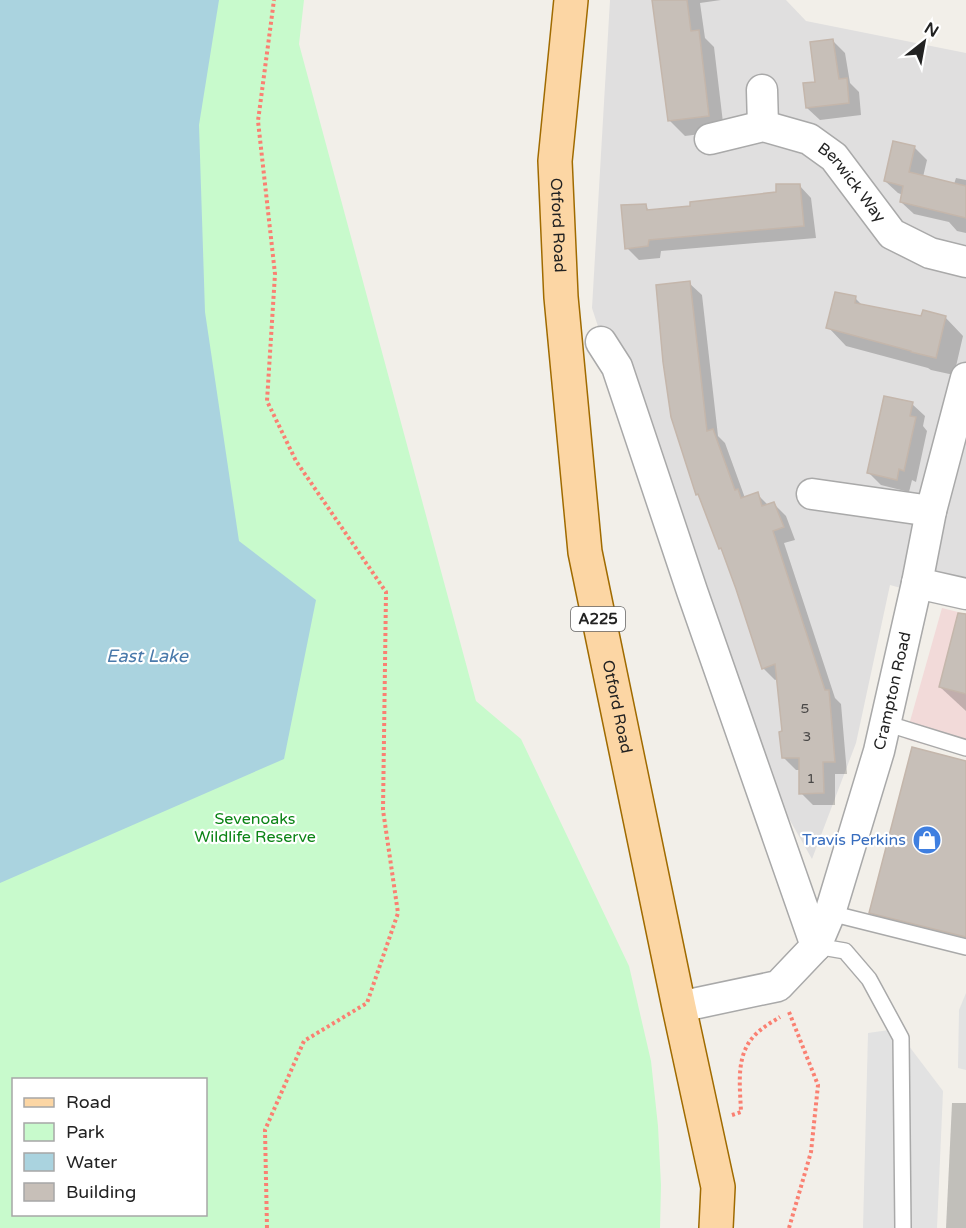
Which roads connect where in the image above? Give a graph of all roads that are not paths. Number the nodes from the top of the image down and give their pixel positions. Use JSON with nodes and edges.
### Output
{"nodes":[{"id":1,"x":571,"y":0,"type":"edge"},
{"id":2,"x":762,"y":90,"type":"dead end"},
{"id":3,"x":763,"y":126,"type":"junction"},
{"id":4,"x":710,"y":139,"type":"dead end"},
{"id":5,"x":966,"y":262,"type":"edge"},
{"id":6,"x":601,"y":342,"type":"dead end"},
{"id":7,"x":966,"y":378,"type":"edge"},
{"id":8,"x":812,"y":494,"type":"dead end"},
{"id":9,"x":931,"y":511,"type":"junction"},
{"id":10,"x":917,"y":583,"type":"junction"},
{"id":11,"x":966,"y":594,"type":"edge"},
{"id":12,"x":885,"y":723,"type":"junction"},
{"id":13,"x":966,"y":748,"type":"edge"},
{"id":14,"x":830,"y":913,"type":"junction"},
{"id":15,"x":816,"y":946,"type":"junction"},
{"id":16,"x":966,"y":947,"type":"edge"},
{"id":17,"x":679,"y":1007,"type":"junction"},
{"id":18,"x":716,"y":1228,"type":"edge"},
{"id":19,"x":903,"y":1228,"type":"edge"}],
"edges":[{"from":1,"to":17,"type":"main road","name":"Otford Road","number":"A225"},
{"from":2,"to":3,"type":"street"},
{"from":3,"to":4,"type":"street","name":"Berwick Way"},
{"from":3,"to":5,"type":"street","name":"Berwick Way"},
{"from":6,"to":15,"type":"street"},
{"from":7,"to":9,"type":"street","name":"Crampton Road"},
{"from":8,"to":9,"type":"street"},
{"from":9,"to":10,"type":"street","name":"Crampton Road"},
{"from":10,"to":11,"type":"street"},
{"from":10,"to":12,"type":"street","name":"Crampton Road"},
{"from":12,"to":13,"type":"lane"},
{"from":12,"to":14,"type":"street","name":"Crampton Road"},
{"from":14,"to":15,"type":"street","name":"Crampton Road"},
{"from":14,"to":16,"type":"lane"},
{"from":15,"to":17,"type":"street","name":"Crampton Road"},
{"from":15,"to":19,"type":"lane"},
{"from":17,"to":18,"type":"main road","name":"Otford Road","number":"A225"}]}
